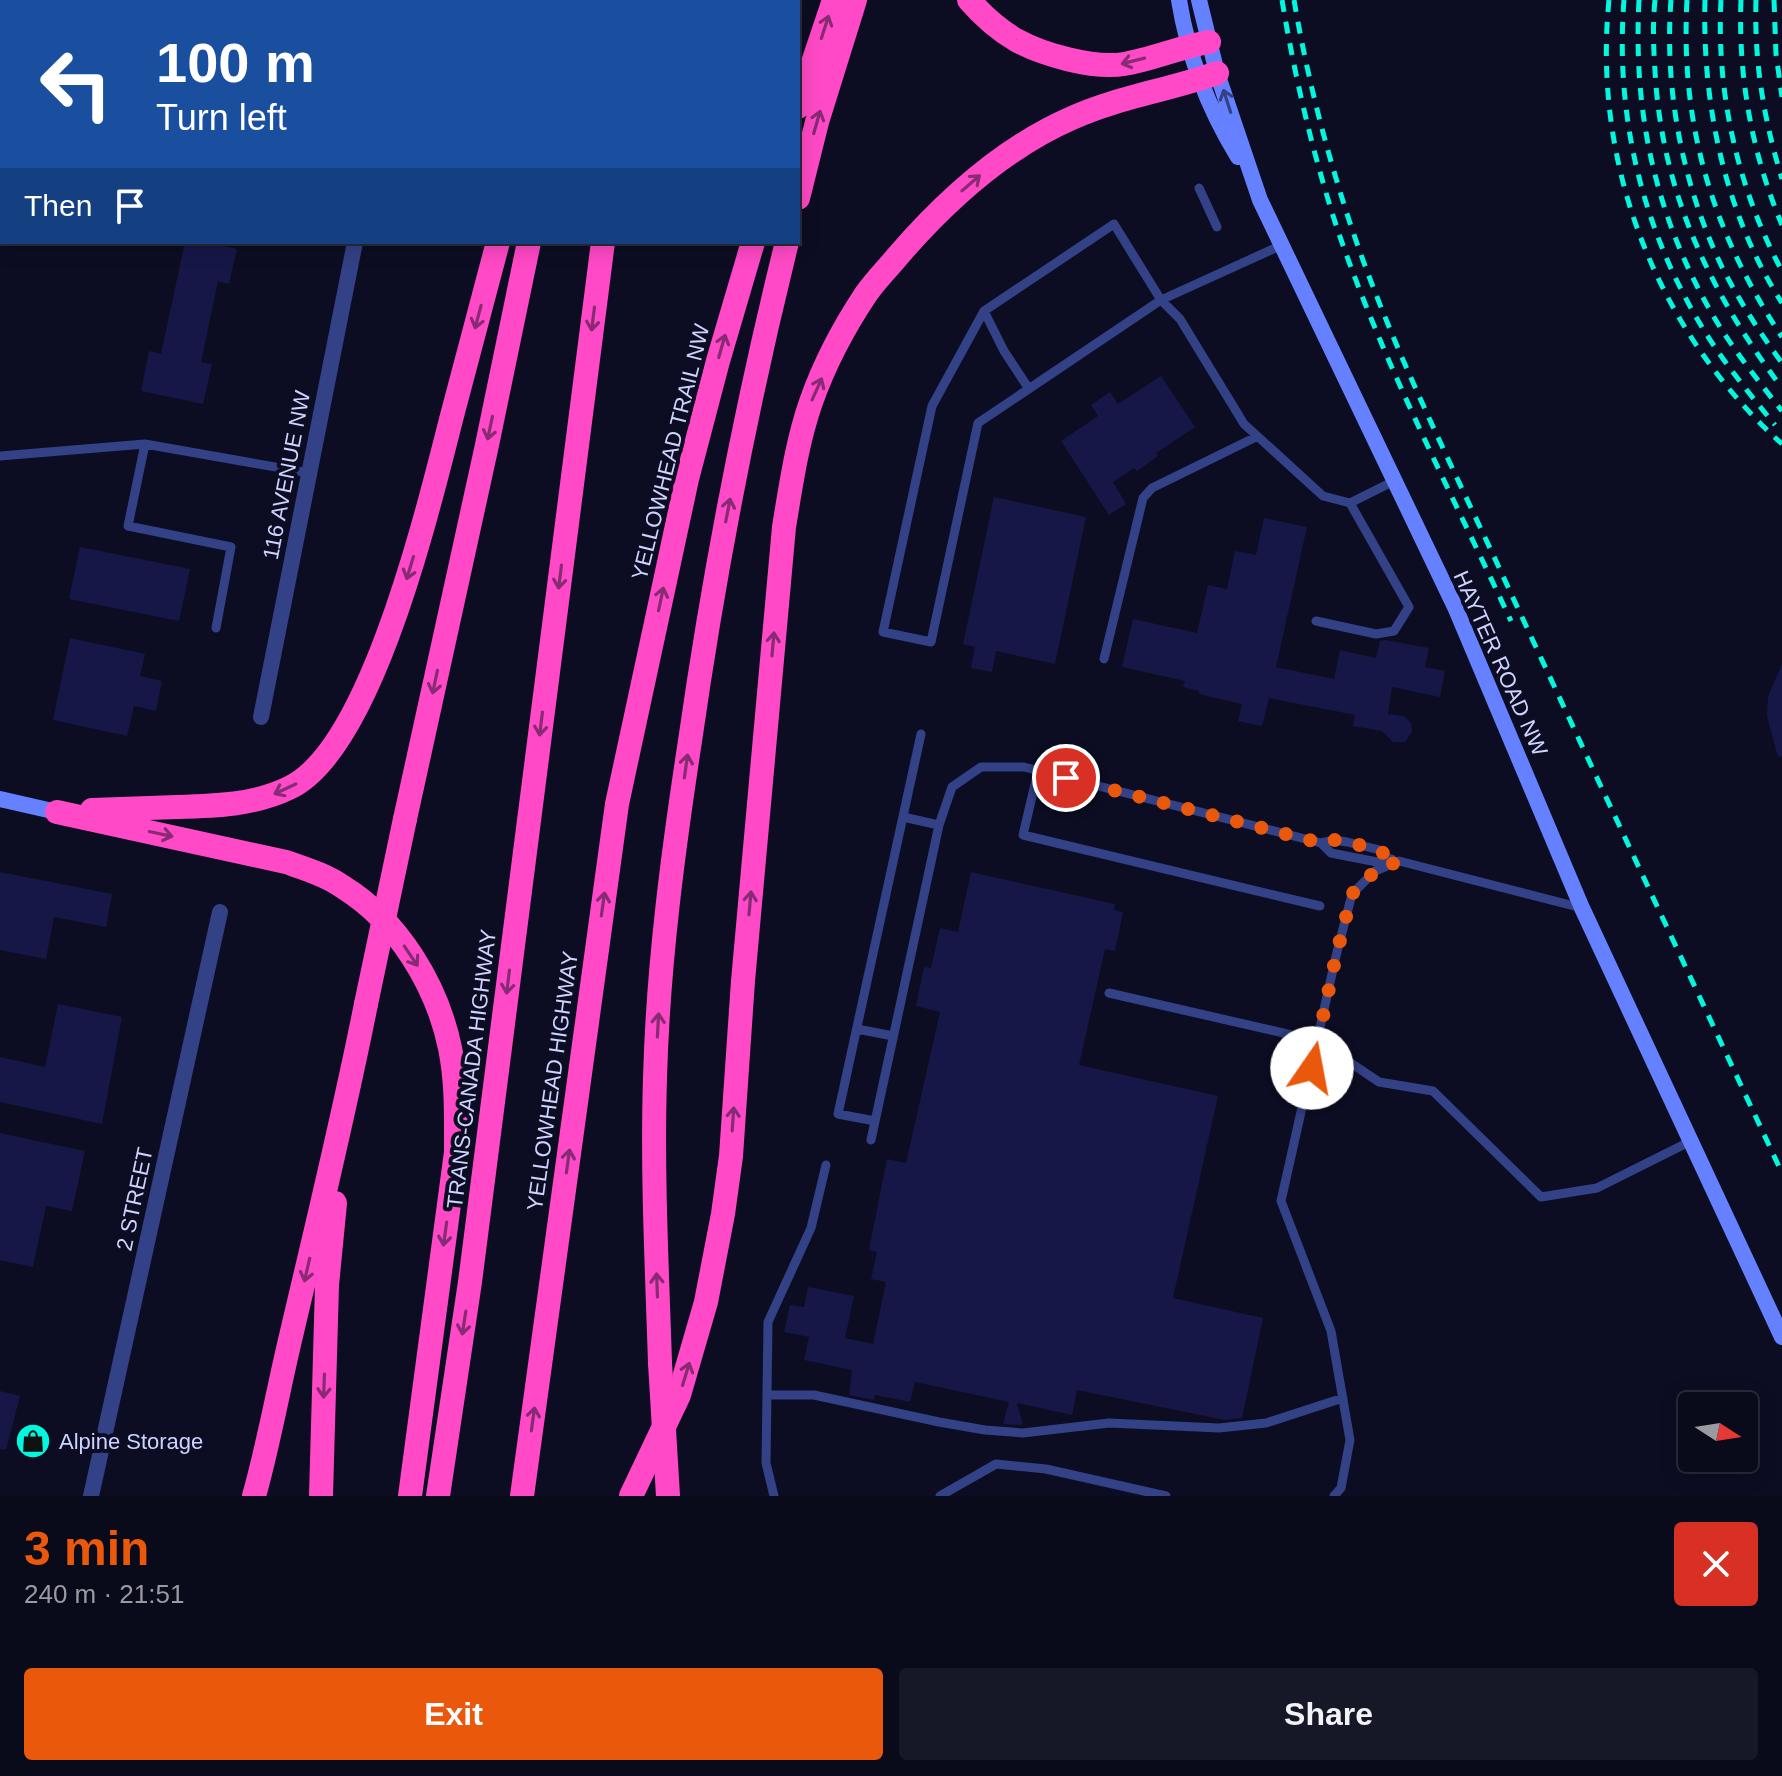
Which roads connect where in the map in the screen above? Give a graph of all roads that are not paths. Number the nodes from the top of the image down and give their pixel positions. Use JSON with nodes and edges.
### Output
{"nodes":[{"id":1,"x":834,"y":0,"type":"edge"},
{"id":2,"x":855,"y":0,"type":"edge"},
{"id":3,"x":969,"y":0,"type":"edge"},
{"id":4,"x":1179,"y":0,"type":"edge"},
{"id":5,"x":1199,"y":0,"type":"edge"},
{"id":6,"x":1211,"y":0,"type":"edge"},
{"id":7,"x":1201,"y":38,"type":"junction"},
{"id":8,"x":1208,"y":76,"type":"junction"},
{"id":9,"x":800,"y":101,"type":"edge"},
{"id":10,"x":1199,"y":188,"type":"dead end"},
{"id":11,"x":800,"y":190,"type":"edge"},
{"id":12,"x":1217,"y":227,"type":"dead end"},
{"id":13,"x":355,"y":244,"type":"edge"},
{"id":14,"x":497,"y":244,"type":"edge"},
{"id":15,"x":529,"y":244,"type":"edge"},
{"id":16,"x":603,"y":244,"type":"edge"},
{"id":17,"x":752,"y":244,"type":"edge"},
{"id":18,"x":786,"y":244,"type":"edge"},
{"id":19,"x":1282,"y":245,"type":"junction"},
{"id":20,"x":1161,"y":300,"type":"junction"},
{"id":21,"x":984,"y":311,"type":"junction"},
{"id":22,"x":1029,"y":389,"type":"junction"},
{"id":23,"x":1256,"y":437,"type":"junction"},
{"id":24,"x":145,"y":444,"type":"junction"},
{"id":25,"x":0,"y":456,"type":"edge"},
{"id":26,"x":309,"y":473,"type":"junction"},
{"id":27,"x":1394,"y":481,"type":"junction"},
{"id":28,"x":1350,"y":503,"type":"junction"},
{"id":29,"x":1316,"y":621,"type":"dead end"},
{"id":30,"x":216,"y":628,"type":"dead end"},
{"id":31,"x":1104,"y":659,"type":"dead end"},
{"id":32,"x":645,"y":676,"type":"joint"},
{"id":33,"x":261,"y":717,"type":"dead end"},
{"id":34,"x":921,"y":734,"type":"dead end"},
{"id":35,"x":1038,"y":771,"type":"junction"},
{"id":36,"x":0,"y":799,"type":"edge"},
{"id":37,"x":57,"y":812,"type":"junction"},
{"id":38,"x":903,"y":817,"type":"junction"},
{"id":39,"x":939,"y":825,"type":"junction"},
{"id":40,"x":1399,"y":861,"type":"junction"},
{"id":41,"x":1320,"y":906,"type":"dead end"},
{"id":42,"x":1582,"y":908,"type":"junction"},
{"id":43,"x":220,"y":912,"type":"dead end"},
{"id":44,"x":1109,"y":993,"type":"dead end"},
{"id":45,"x":857,"y":1029,"type":"junction"},
{"id":46,"x":893,"y":1036,"type":"junction"},
{"id":47,"x":1318,"y":1041,"type":"junction"},
{"id":48,"x":344,"y":1113,"type":"junction"},
{"id":49,"x":875,"y":1121,"type":"junction"},
{"id":50,"x":871,"y":1140,"type":"dead end"},
{"id":51,"x":1691,"y":1141,"type":"junction"},
{"id":52,"x":826,"y":1165,"type":"dead end"},
{"id":53,"x":1782,"y":1337,"type":"edge"},
{"id":54,"x":768,"y":1395,"type":"junction"},
{"id":55,"x":1343,"y":1398,"type":"junction"},
{"id":56,"x":91,"y":1496,"type":"edge"},
{"id":57,"x":254,"y":1496,"type":"edge"},
{"id":58,"x":321,"y":1496,"type":"edge"},
{"id":59,"x":410,"y":1496,"type":"edge"},
{"id":60,"x":438,"y":1496,"type":"edge"},
{"id":61,"x":522,"y":1496,"type":"edge"},
{"id":62,"x":631,"y":1496,"type":"edge"},
{"id":63,"x":668,"y":1496,"type":"edge"},
{"id":64,"x":774,"y":1496,"type":"edge"},
{"id":65,"x":940,"y":1496,"type":"edge"},
{"id":66,"x":1166,"y":1496,"type":"edge"},
{"id":67,"x":1334,"y":1496,"type":"edge"}],
"edges":[{"from":9,"to":1,"type":"highway","one_way":true},
{"from":11,"to":2,"type":"highway","one_way":true},
{"from":7,"to":3,"type":"highway","one_way":true},
{"from":4,"to":7,"type":"street"},
{"from":5,"to":7,"type":"street"},
{"from":6,"to":7,"type":"street"},
{"from":7,"to":8,"type":"street"},
{"from":8,"to":19,"type":"street","name":"HAYTER ROAD NW"},
{"from":62,"to":8,"type":"highway","one_way":true},
{"from":10,"to":12,"type":"lane"},
{"from":13,"to":26,"type":"street","name":"116 AVENUE NW"},
{"from":14,"to":37,"type":"highway","one_way":true},
{"from":15,"to":48,"type":"highway","one_way":true,"bridge":true},
{"from":16,"to":60,"type":"highway","name":"TRANS-CANADA HIGHWAY","one_way":true},
{"from":32,"to":17,"type":"highway","name":"YELLOWHEAD TRAIL NW","one_way":true},
{"from":63,"to":18,"type":"highway","one_way":true,"bridge":true},
{"from":19,"to":20,"type":"lane"},
{"from":19,"to":27,"type":"street","name":"HAYTER ROAD NW"},
{"from":20,"to":21,"type":"lane"},
{"from":20,"to":22,"type":"lane"},
{"from":20,"to":23,"type":"lane"},
{"from":21,"to":22,"type":"lane"},
{"from":21,"to":22,"type":"lane"},
{"from":23,"to":28,"type":"lane"},
{"from":23,"to":31,"type":"lane"},
{"from":24,"to":25,"type":"lane"},
{"from":24,"to":26,"type":"lane"},
{"from":24,"to":30,"type":"lane"},
{"from":26,"to":33,"type":"street","name":"116 AVENUE NW"},
{"from":27,"to":28,"type":"lane"},
{"from":27,"to":42,"type":"street","name":"HAYTER ROAD NW"},
{"from":28,"to":29,"type":"lane"},
{"from":61,"to":32,"type":"highway","name":"YELLOWHEAD HIGHWAY","one_way":true},
{"from":34,"to":38,"type":"lane"},
{"from":35,"to":39,"type":"lane"},
{"from":35,"to":40,"type":"lane"},
{"from":35,"to":41,"type":"lane"},
{"from":36,"to":37,"type":"street"},
{"from":37,"to":59,"type":"highway","one_way":true},
{"from":38,"to":39,"type":"lane"},
{"from":38,"to":45,"type":"lane"},
{"from":39,"to":46,"type":"lane"},
{"from":40,"to":42,"type":"lane"},
{"from":40,"to":47,"type":"lane"},
{"from":42,"to":51,"type":"street","name":"HAYTER ROAD NW"},
{"from":43,"to":56,"type":"street","name":"2 STREET"},
{"from":44,"to":47,"type":"lane"},
{"from":45,"to":46,"type":"lane"},
{"from":45,"to":49,"type":"lane"},
{"from":46,"to":49,"type":"lane"},
{"from":47,"to":51,"type":"lane"},
{"from":47,"to":55,"type":"lane"},
{"from":48,"to":57,"type":"highway","one_way":true},
{"from":48,"to":58,"type":"highway","one_way":true},
{"from":49,"to":50,"type":"lane"},
{"from":51,"to":53,"type":"street","name":"HAYTER ROAD NW"},
{"from":52,"to":54,"type":"lane"},
{"from":54,"to":55,"type":"lane"},
{"from":54,"to":64,"type":"lane"},
{"from":55,"to":67,"type":"lane"},
{"from":65,"to":66,"type":"lane"}]}
